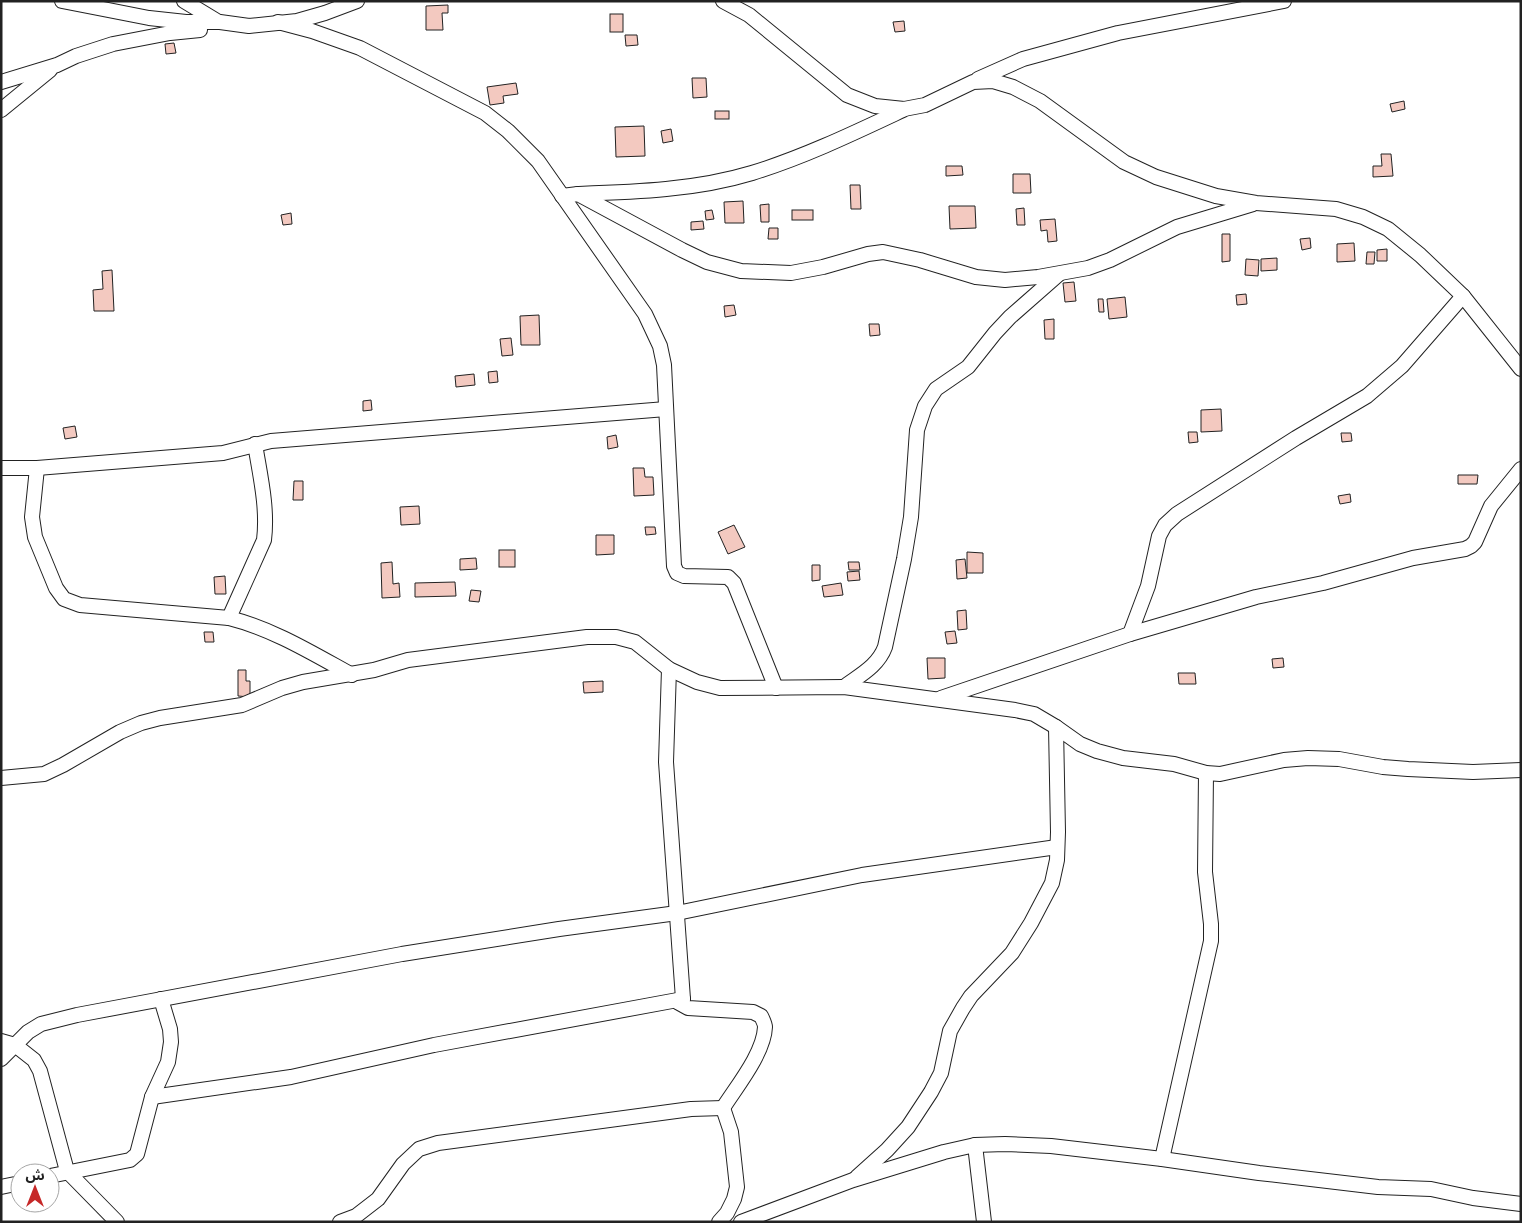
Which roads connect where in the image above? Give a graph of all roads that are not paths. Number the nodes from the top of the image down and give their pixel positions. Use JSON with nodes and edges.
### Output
{"nodes":[{"id":1,"x":62,"y":1,"type":"edge"},
{"id":2,"x":184,"y":1,"type":"edge"},
{"id":3,"x":357,"y":1,"type":"edge"},
{"id":4,"x":723,"y":1,"type":"edge"},
{"id":5,"x":1284,"y":1,"type":"edge"},
{"id":6,"x":220,"y":22,"type":"junction"},
{"id":7,"x":278,"y":22,"type":"junction"},
{"id":8,"x":249,"y":26,"type":"junction"},
{"id":9,"x":57,"y":65,"type":"junction"},
{"id":10,"x":1,"y":82,"type":"edge"},
{"id":11,"x":973,"y":82,"type":"junction"},
{"id":12,"x":904,"y":109,"type":"junction"},
{"id":13,"x":1,"y":110,"type":"edge"},
{"id":14,"x":578,"y":194,"type":"junction"},
{"id":15,"x":562,"y":196,"type":"junction"},
{"id":16,"x":1256,"y":203,"type":"junction"},
{"id":17,"x":1059,"y":274,"type":"junction"},
{"id":18,"x":1463,"y":296,"type":"junction"},
{"id":19,"x":1521,"y":369,"type":"edge"},
{"id":20,"x":666,"y":409,"type":"junction"},
{"id":21,"x":255,"y":444,"type":"junction"},
{"id":22,"x":1,"y":468,"type":"edge"},
{"id":23,"x":37,"y":468,"type":"junction"},
{"id":24,"x":1521,"y":469,"type":"edge"},
{"id":25,"x":229,"y":618,"type":"junction"},
{"id":26,"x":1130,"y":634,"type":"junction"},
{"id":27,"x":669,"y":669,"type":"junction"},
{"id":28,"x":352,"y":675,"type":"junction"},
{"id":29,"x":844,"y":687,"type":"junction"},
{"id":30,"x":776,"y":688,"type":"junction"},
{"id":31,"x":938,"y":699,"type":"junction"},
{"id":32,"x":1056,"y":726,"type":"junction"},
{"id":33,"x":1521,"y":770,"type":"edge"},
{"id":34,"x":1206,"y":773,"type":"junction"},
{"id":35,"x":1,"y":778,"type":"edge"},
{"id":36,"x":1057,"y":847,"type":"junction"},
{"id":37,"x":677,"y":913,"type":"junction"},
{"id":38,"x":161,"y":999,"type":"junction"},
{"id":39,"x":683,"y":999,"type":"junction"},
{"id":40,"x":8,"y":1043,"type":"edge"},
{"id":41,"x":1,"y":1059,"type":"edge"},
{"id":42,"x":152,"y":1097,"type":"junction"},
{"id":43,"x":723,"y":1108,"type":"junction"},
{"id":44,"x":975,"y":1145,"type":"junction"},
{"id":45,"x":1162,"y":1159,"type":"junction"},
{"id":46,"x":68,"y":1171,"type":"junction"},
{"id":47,"x":60,"y":1173,"type":"edge"},
{"id":48,"x":853,"y":1180,"type":"junction"},
{"id":49,"x":1521,"y":1204,"type":"edge"},
{"id":50,"x":116,"y":1222,"type":"edge"},
{"id":51,"x":340,"y":1222,"type":"edge"},
{"id":52,"x":719,"y":1222,"type":"edge"},
{"id":53,"x":741,"y":1222,"type":"edge"},
{"id":54,"x":984,"y":1222,"type":"edge"}],
"edges":[{"from":1,"to":6,"type":"street"},
{"from":2,"to":6,"type":"street"},
{"from":3,"to":7,"type":"street"},
{"from":4,"to":12,"type":"street"},
{"from":5,"to":11,"type":"street"},
{"from":6,"to":8,"type":"street"},
{"from":7,"to":8,"type":"street"},
{"from":7,"to":15,"type":"street"},
{"from":8,"to":9,"type":"street"},
{"from":9,"to":10,"type":"street"},
{"from":9,"to":13,"type":"street"},
{"from":11,"to":12,"type":"street"},
{"from":11,"to":16,"type":"street"},
{"from":12,"to":14,"type":"street"},
{"from":14,"to":15,"type":"street"},
{"from":14,"to":17,"type":"street"},
{"from":15,"to":20,"type":"street"},
{"from":16,"to":17,"type":"street"},
{"from":16,"to":18,"type":"street"},
{"from":17,"to":29,"type":"street"},
{"from":18,"to":19,"type":"street"},
{"from":18,"to":26,"type":"street"},
{"from":20,"to":21,"type":"street"},
{"from":20,"to":30,"type":"street"},
{"from":21,"to":23,"type":"street"},
{"from":21,"to":25,"type":"street"},
{"from":22,"to":23,"type":"street"},
{"from":23,"to":25,"type":"street"},
{"from":24,"to":26,"type":"street"},
{"from":25,"to":28,"type":"street"},
{"from":26,"to":31,"type":"street"},
{"from":27,"to":28,"type":"street"},
{"from":27,"to":30,"type":"street"},
{"from":27,"to":37,"type":"street"},
{"from":28,"to":35,"type":"street"},
{"from":29,"to":30,"type":"street"},
{"from":29,"to":31,"type":"street"},
{"from":31,"to":32,"type":"street"},
{"from":32,"to":34,"type":"street"},
{"from":32,"to":36,"type":"street"},
{"from":33,"to":34,"type":"street"},
{"from":34,"to":45,"type":"street"},
{"from":36,"to":37,"type":"street"},
{"from":36,"to":48,"type":"street"},
{"from":37,"to":38,"type":"street"},
{"from":37,"to":39,"type":"street"},
{"from":38,"to":40,"type":"street"},
{"from":38,"to":42,"type":"street"},
{"from":39,"to":42,"type":"street"},
{"from":39,"to":43,"type":"street"},
{"from":40,"to":41,"type":"street"},
{"from":40,"to":46,"type":"street"},
{"from":42,"to":46,"type":"street"},
{"from":43,"to":51,"type":"street"},
{"from":43,"to":52,"type":"street"},
{"from":44,"to":45,"type":"street"},
{"from":44,"to":48,"type":"street"},
{"from":44,"to":54,"type":"street"},
{"from":45,"to":49,"type":"street"},
{"from":46,"to":47,"type":"street"},
{"from":46,"to":50,"type":"street"},
{"from":48,"to":53,"type":"street"}]}
